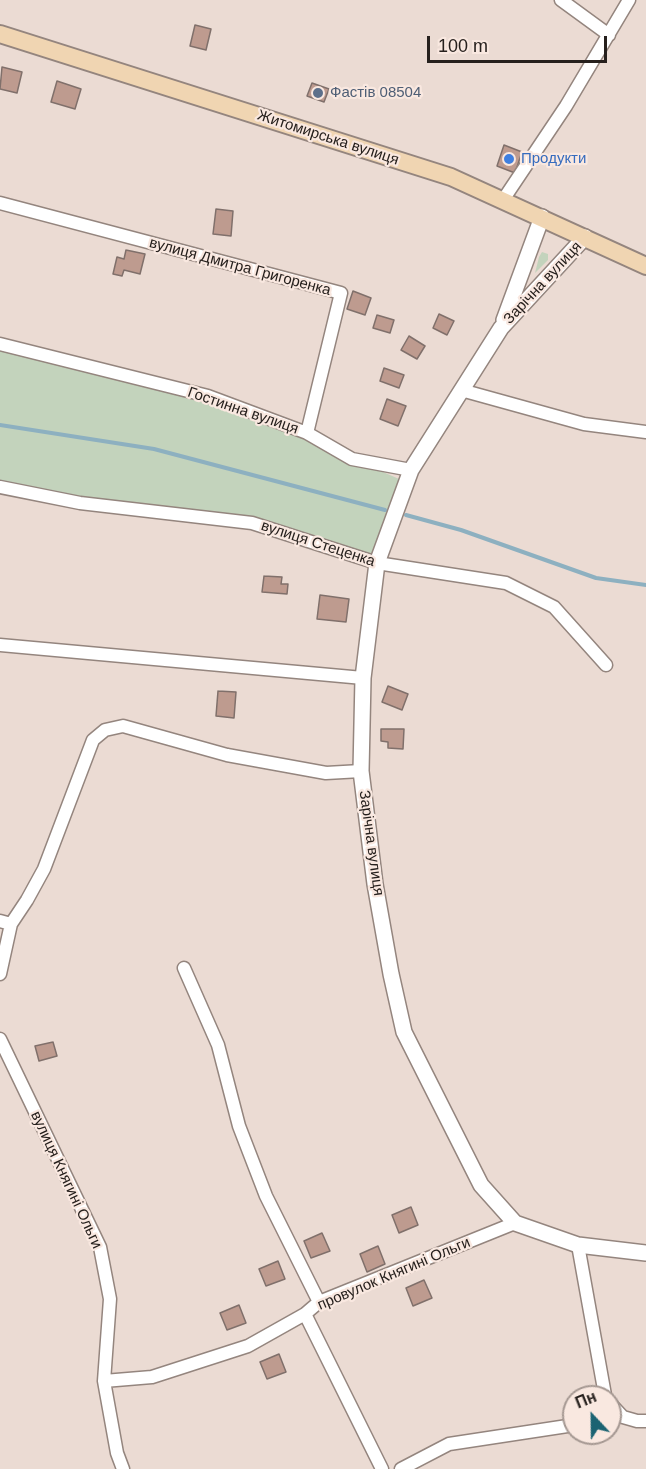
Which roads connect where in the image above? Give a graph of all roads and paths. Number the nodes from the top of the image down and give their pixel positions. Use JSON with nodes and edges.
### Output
{"nodes":[{"id":1,"x":561,"y":0,"type":"edge"},
{"id":2,"x":629,"y":0,"type":"edge"},
{"id":3,"x":0,"y":34,"type":"edge"},
{"id":4,"x":609,"y":34,"type":"junction"},
{"id":5,"x":503,"y":200,"type":"junction"},
{"id":6,"x":0,"y":203,"type":"edge"},
{"id":7,"x":542,"y":217,"type":"junction"},
{"id":8,"x":585,"y":237,"type":"junction"},
{"id":9,"x":646,"y":266,"type":"edge"},
{"id":10,"x":501,"y":328,"type":"junction"},
{"id":11,"x":0,"y":344,"type":"edge"},
{"id":12,"x":461,"y":390,"type":"junction"},
{"id":13,"x":646,"y":432,"type":"edge"},
{"id":14,"x":307,"y":433,"type":"junction"},
{"id":15,"x":411,"y":470,"type":"junction"},
{"id":16,"x":0,"y":487,"type":"edge"},
{"id":17,"x":377,"y":563,"type":"junction"},
{"id":18,"x":0,"y":645,"type":"edge"},
{"id":19,"x":606,"y":665,"type":"dead end"},
{"id":20,"x":363,"y":678,"type":"junction"},
{"id":21,"x":361,"y":771,"type":"junction"},
{"id":22,"x":6,"y":923,"type":"edge"},
{"id":23,"x":184,"y":968,"type":"dead end"},
{"id":24,"x":0,"y":974,"type":"edge"},
{"id":25,"x":0,"y":1039,"type":"edge"},
{"id":26,"x":515,"y":1223,"type":"junction"},
{"id":27,"x":578,"y":1245,"type":"junction"},
{"id":28,"x":646,"y":1253,"type":"edge"},
{"id":29,"x":319,"y":1302,"type":"junction"},
{"id":30,"x":305,"y":1314,"type":"junction"},
{"id":31,"x":104,"y":1381,"type":"junction"},
{"id":32,"x":604,"y":1385,"type":"edge"},
{"id":33,"x":622,"y":1416,"type":"edge"},
{"id":34,"x":646,"y":1421,"type":"edge"},
{"id":35,"x":562,"y":1427,"type":"edge"},
{"id":36,"x":123,"y":1469,"type":"edge"},
{"id":37,"x":382,"y":1469,"type":"edge"},
{"id":38,"x":401,"y":1469,"type":"edge"}],
"edges":[{"from":1,"to":4,"type":"street"},
{"from":2,"to":4,"type":"street"},
{"from":3,"to":5,"type":"main road","name":"Житомирська вулиця"},
{"from":4,"to":5,"type":"street"},
{"from":5,"to":7,"type":"main road","name":"Житомирська вулиця"},
{"from":6,"to":14,"type":"street","name":"вулиця Дмитра Григоренка"},
{"from":7,"to":8,"type":"main road","name":"Житомирська вулиця"},
{"from":7,"to":10,"type":"street","name":"Зарічна вулиця"},
{"from":8,"to":9,"type":"main road","name":"Житомирська вулиця"},
{"from":8,"to":10,"type":"street","name":"Зарічна вулиця"},
{"from":10,"to":12,"type":"street","name":"Зарічна вулиця"},
{"from":11,"to":14,"type":"street","name":"Гостинна вулиця"},
{"from":12,"to":13,"type":"street"},
{"from":12,"to":15,"type":"street","name":"Зарічна вулиця"},
{"from":14,"to":15,"type":"street","name":"Гостинна вулиця"},
{"from":15,"to":17,"type":"street","name":"Зарічна вулиця"},
{"from":16,"to":17,"type":"street","name":"вулиця Стеценка"},
{"from":17,"to":19,"type":"street","name":"вулиця Стеценка"},
{"from":17,"to":20,"type":"street","name":"Зарічна вулиця"},
{"from":18,"to":20,"type":"street"},
{"from":20,"to":21,"type":"street","name":"Зарічна вулиця"},
{"from":21,"to":22,"type":"street"},
{"from":21,"to":26,"type":"street","name":"Зарічна вулиця"},
{"from":22,"to":24,"type":"street"},
{"from":23,"to":29,"type":"street"},
{"from":25,"to":31,"type":"street","name":"вулиця Княгині Ольги"},
{"from":26,"to":27,"type":"street","name":"Зарічна вулиця"},
{"from":26,"to":29,"type":"street","name":"провулок Княгині Ольги"},
{"from":27,"to":28,"type":"street","name":"Зарічна вулиця"},
{"from":27,"to":32,"type":"street"},
{"from":29,"to":30,"type":"street","name":"провулок Княгині Ольги"},
{"from":30,"to":31,"type":"street","name":"провулок Княгині Ольги"},
{"from":30,"to":37,"type":"street"},
{"from":31,"to":36,"type":"street","name":"вулиця Княгині Ольги"},
{"from":33,"to":34,"type":"street"},
{"from":35,"to":38,"type":"street"}]}
